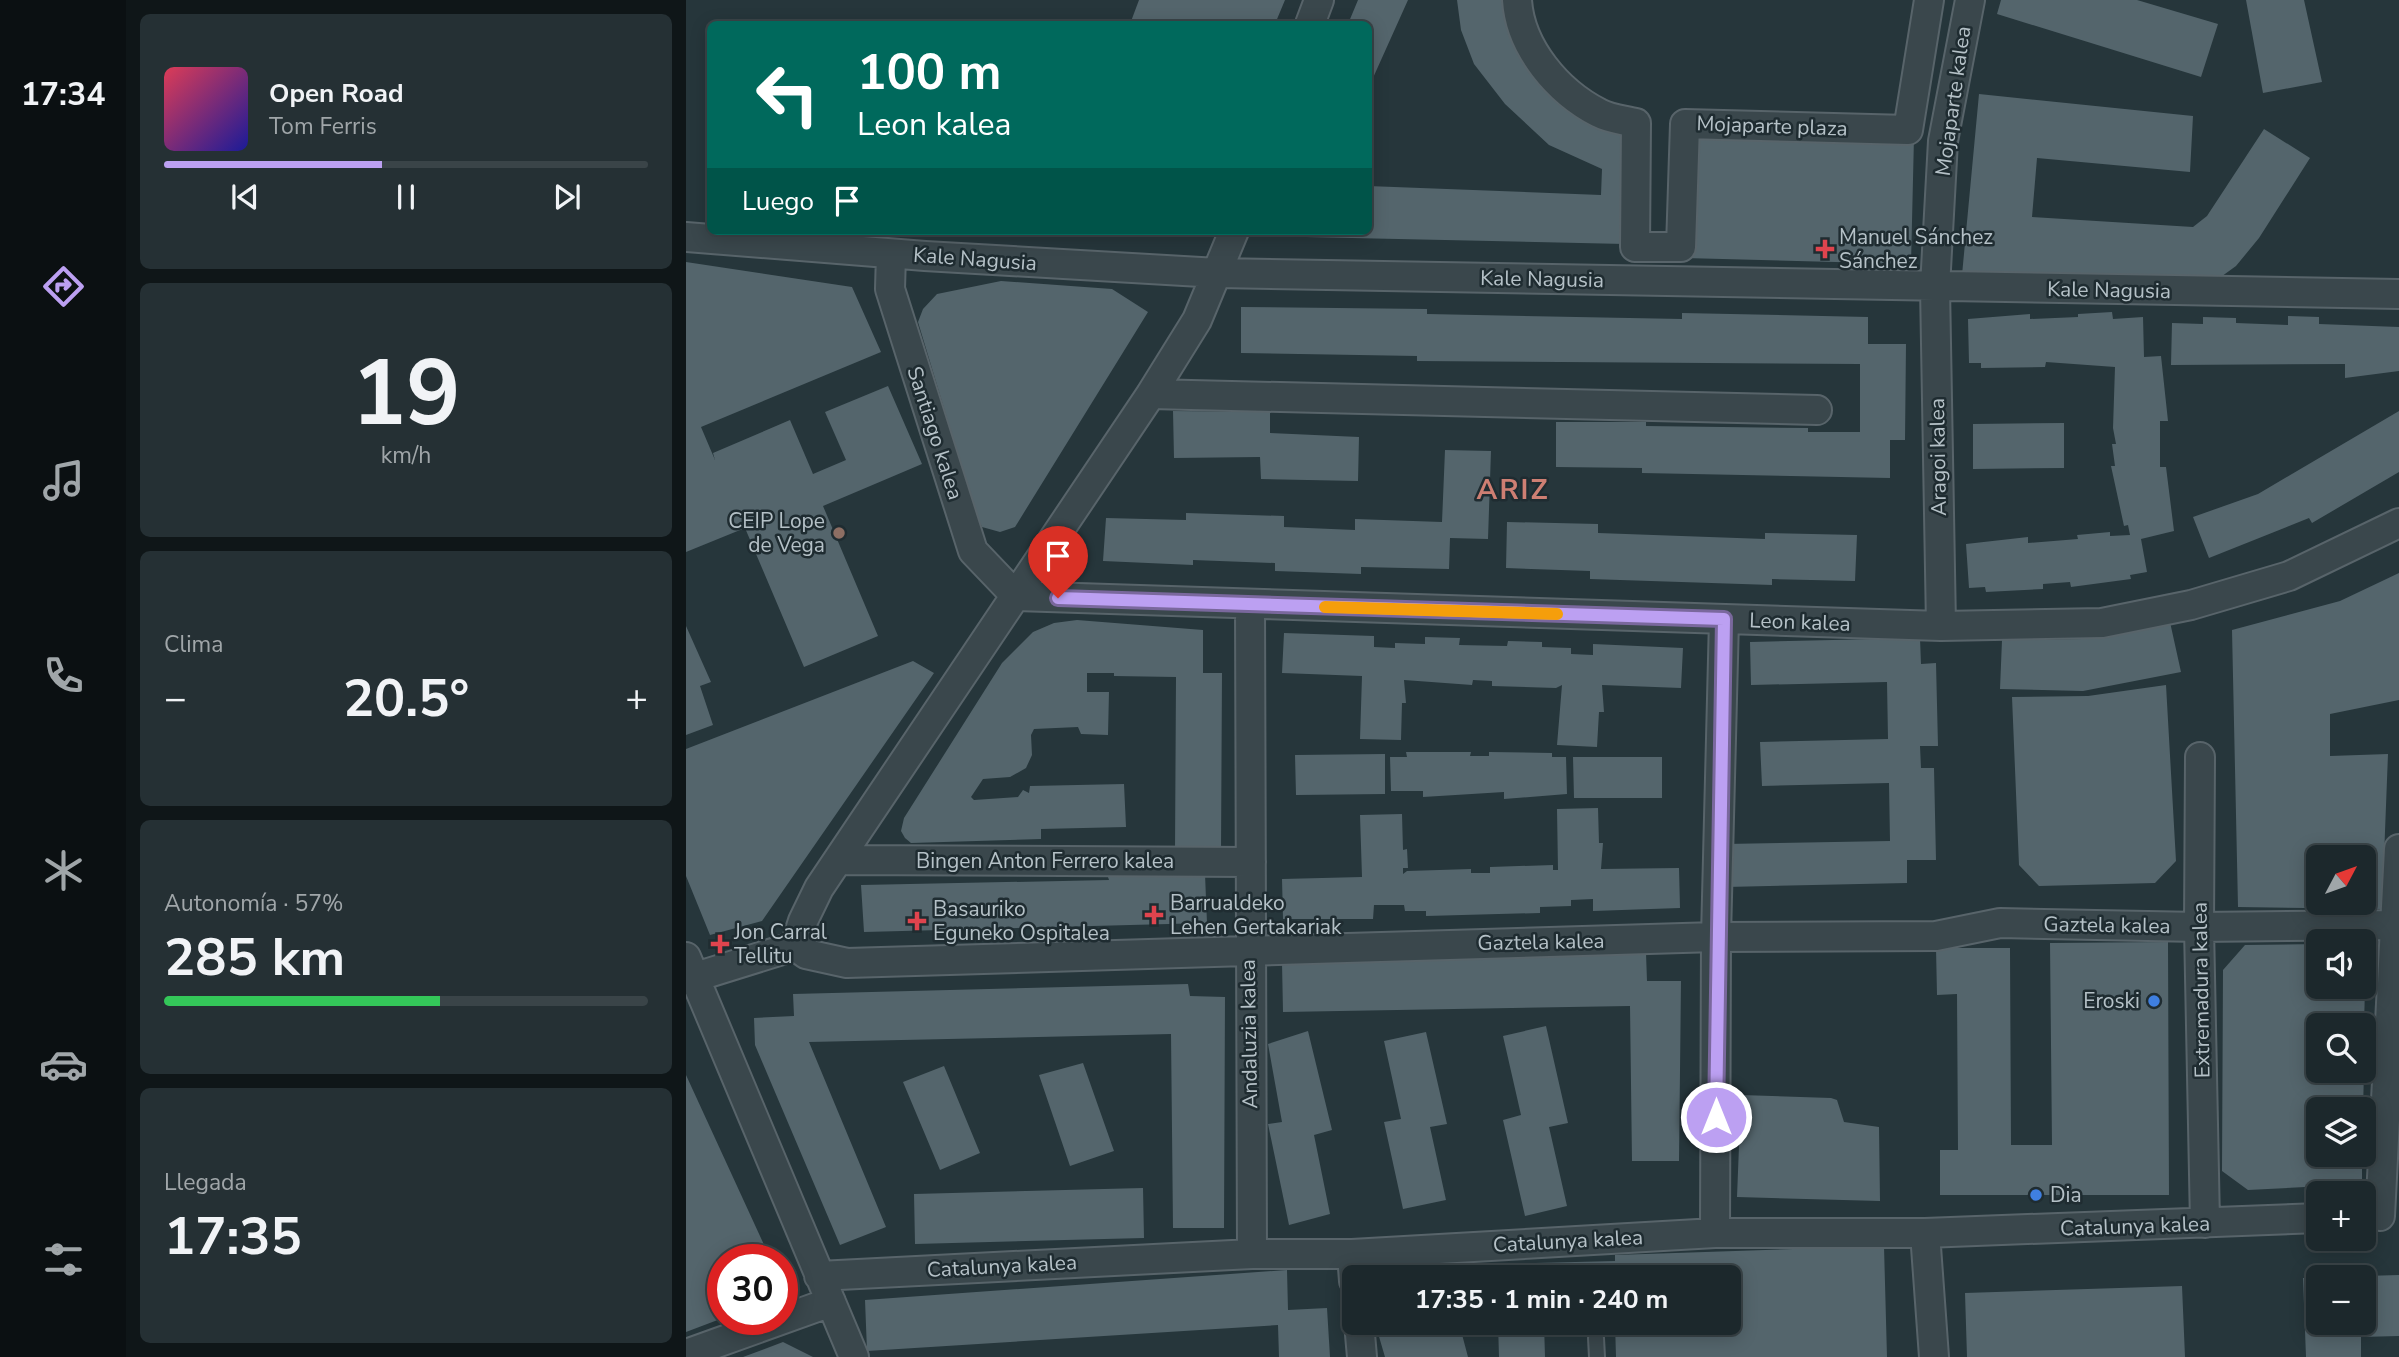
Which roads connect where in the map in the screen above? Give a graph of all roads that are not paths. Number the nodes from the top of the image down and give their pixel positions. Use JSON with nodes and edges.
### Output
{"nodes":[{"id":1,"x":1319,"y":0,"type":"edge"},
{"id":2,"x":1517,"y":0,"type":"edge"},
{"id":3,"x":1928,"y":0,"type":"edge"},
{"id":4,"x":1970,"y":0,"type":"edge"},
{"id":5,"x":1311,"y":21,"type":"edge"},
{"id":6,"x":1232,"y":235,"type":"edge"},
{"id":7,"x":686,"y":237,"type":"edge"},
{"id":8,"x":891,"y":254,"type":"junction"},
{"id":9,"x":1218,"y":273,"type":"junction"},
{"id":10,"x":1935,"y":287,"type":"junction"},
{"id":11,"x":2399,"y":294,"type":"edge"},
{"id":12,"x":1151,"y":394,"type":"junction"},
{"id":13,"x":1816,"y":410,"type":"dead end"},
{"id":14,"x":2399,"y":523,"type":"edge"},
{"id":15,"x":1016,"y":596,"type":"junction"},
{"id":16,"x":1250,"y":604,"type":"junction"},
{"id":17,"x":1724,"y":619,"type":"junction"},
{"id":18,"x":1941,"y":626,"type":"junction"},
{"id":19,"x":2200,"y":757,"type":"dead end"},
{"id":20,"x":2399,"y":849,"type":"edge"},
{"id":21,"x":839,"y":860,"type":"junction"},
{"id":22,"x":1251,"y":862,"type":"junction"},
{"id":23,"x":2395,"y":925,"type":"junction"},
{"id":24,"x":2199,"y":927,"type":"junction"},
{"id":25,"x":1716,"y":937,"type":"junction"},
{"id":26,"x":795,"y":946,"type":"junction"},
{"id":27,"x":1249,"y":949,"type":"junction"},
{"id":28,"x":689,"y":971,"type":"edge"},
{"id":29,"x":2381,"y":1215,"type":"edge"},
{"id":30,"x":2306,"y":1219,"type":"edge"},
{"id":31,"x":2205,"y":1223,"type":"junction"},
{"id":32,"x":1715,"y":1233,"type":"junction"},
{"id":33,"x":1925,"y":1233,"type":"junction"},
{"id":34,"x":1252,"y":1254,"type":"junction"},
{"id":35,"x":1374,"y":1265,"type":"edge"},
{"id":36,"x":1342,"y":1266,"type":"edge"},
{"id":37,"x":819,"y":1276,"type":"junction"},
{"id":38,"x":831,"y":1303,"type":"junction"},
{"id":39,"x":1360,"y":1335,"type":"edge"},
{"id":40,"x":1596,"y":1338,"type":"dead end"},
{"id":41,"x":686,"y":1354,"type":"edge"},
{"id":42,"x":854,"y":1357,"type":"edge"},
{"id":43,"x":1362,"y":1357,"type":"edge"},
{"id":44,"x":1597,"y":1357,"type":"edge"},
{"id":45,"x":1934,"y":1357,"type":"edge"}],
"edges":[{"from":1,"to":5,"type":"street"},
{"from":2,"to":3,"type":"street","name":"Mojaparte plaza"},
{"from":4,"to":10,"type":"street","name":"Mojaparte kalea"},
{"from":6,"to":9,"type":"street"},
{"from":7,"to":8,"type":"street","name":"Kale Nagusia"},
{"from":8,"to":9,"type":"street","name":"Kale Nagusia"},
{"from":8,"to":15,"type":"street","name":"Santiago kalea"},
{"from":9,"to":10,"type":"street","name":"Kale Nagusia"},
{"from":9,"to":12,"type":"street"},
{"from":10,"to":11,"type":"street","name":"Kale Nagusia"},
{"from":10,"to":18,"type":"street","name":"Aragoi kalea"},
{"from":12,"to":13,"type":"street"},
{"from":12,"to":15,"type":"street"},
{"from":14,"to":18,"type":"street","name":"Leon kalea"},
{"from":15,"to":16,"type":"street","name":"Leon kalea"},
{"from":15,"to":21,"type":"street"},
{"from":16,"to":17,"type":"street","name":"Leon kalea"},
{"from":16,"to":22,"type":"street","name":"Andaluzia kalea"},
{"from":17,"to":18,"type":"street","name":"Leon kalea"},
{"from":17,"to":25,"type":"street"},
{"from":19,"to":24,"type":"street","name":"Extremadura kalea"},
{"from":20,"to":23,"type":"street"},
{"from":21,"to":22,"type":"street","name":"Bingen Anton Ferrero kalea"},
{"from":21,"to":26,"type":"street"},
{"from":22,"to":27,"type":"street","name":"Andaluzia kalea"},
{"from":23,"to":24,"type":"street","name":"Gaztela kalea"},
{"from":23,"to":29,"type":"street"},
{"from":24,"to":25,"type":"street","name":"Gaztela kalea"},
{"from":24,"to":31,"type":"street","name":"Extremadura kalea"},
{"from":25,"to":27,"type":"street","name":"Gaztela kalea"},
{"from":25,"to":32,"type":"street"},
{"from":26,"to":27,"type":"street","name":"Gaztela kalea"},
{"from":26,"to":28,"type":"street"},
{"from":27,"to":34,"type":"street","name":"Andaluzia kalea"},
{"from":28,"to":37,"type":"street"},
{"from":30,"to":31,"type":"street","name":"Catalunya kalea"},
{"from":31,"to":33,"type":"street","name":"Catalunya kalea"},
{"from":32,"to":33,"type":"street","name":"Catalunya kalea"},
{"from":32,"to":35,"type":"street","name":"Catalunya kalea"},
{"from":33,"to":45,"type":"street"},
{"from":34,"to":36,"type":"street","name":"Catalunya kalea"},
{"from":34,"to":37,"type":"street","name":"Catalunya kalea"},
{"from":37,"to":38,"type":"street"},
{"from":38,"to":41,"type":"street"},
{"from":38,"to":42,"type":"street"},
{"from":39,"to":43,"type":"street"},
{"from":40,"to":44,"type":"lane"}]}
